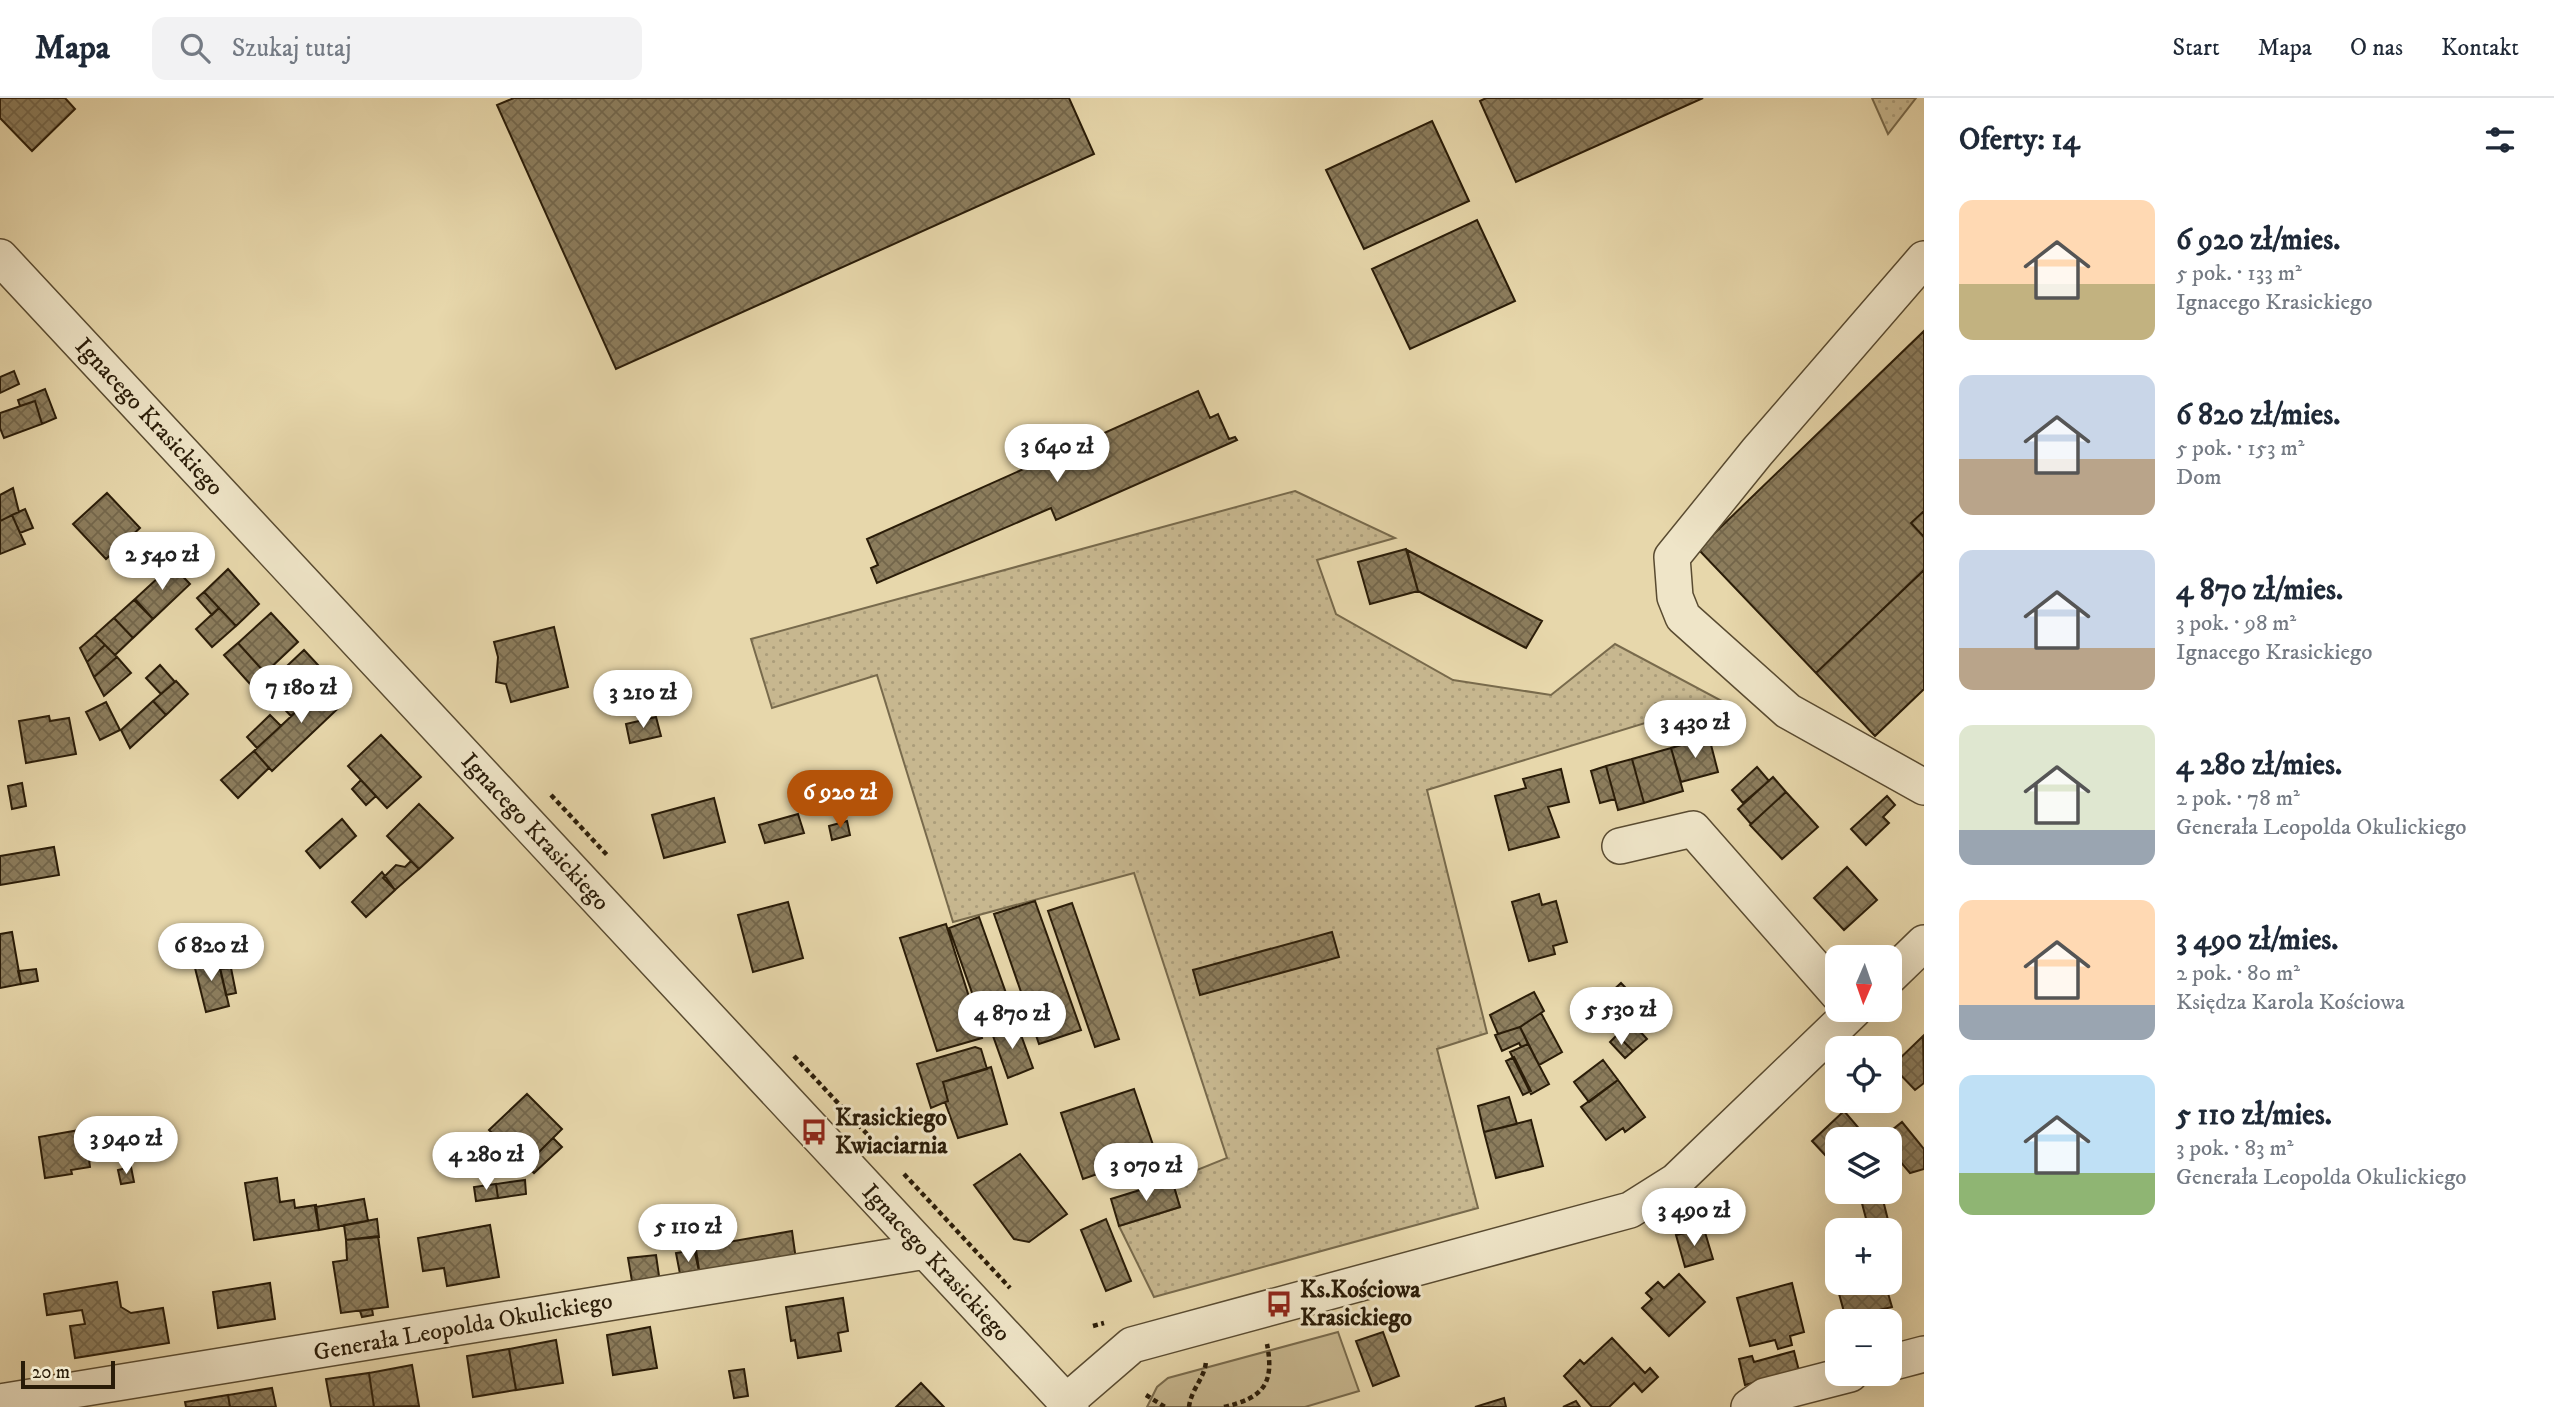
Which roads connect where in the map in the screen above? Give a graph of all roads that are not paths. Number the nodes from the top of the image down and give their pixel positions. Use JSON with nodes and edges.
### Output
{"nodes":[{"id":1,"x":0,"y":257,"type":"edge"},
{"id":2,"x":1924,"y":259,"type":"edge"},
{"id":3,"x":1924,"y":787,"type":"edge"},
{"id":4,"x":1620,"y":846,"type":"dead end"},
{"id":5,"x":1825,"y":979,"type":"edge"},
{"id":6,"x":1842,"y":1022,"type":"edge"},
{"id":7,"x":926,"y":1251,"type":"junction"},
{"id":8,"x":1924,"y":1354,"type":"edge"},
{"id":9,"x":1902,"y":1360,"type":"edge"},
{"id":10,"x":1825,"y":1380,"type":"edge"},
{"id":11,"x":0,"y":1402,"type":"edge"},
{"id":12,"x":1069,"y":1405,"type":"edge"},
{"id":13,"x":1749,"y":1407,"type":"edge"}],
"edges":[{"from":1,"to":7,"type":"street","name":"Ignacego Krasickiego"},
{"from":2,"to":3,"type":"street"},
{"from":4,"to":5,"type":"street"},
{"from":6,"to":12,"type":"street"},
{"from":7,"to":11,"type":"street","name":"Generała Leopolda Okulickiego"},
{"from":7,"to":12,"type":"street","name":"Ignacego Krasickiego"},
{"from":8,"to":9,"type":"street"},
{"from":10,"to":13,"type":"street"}]}
